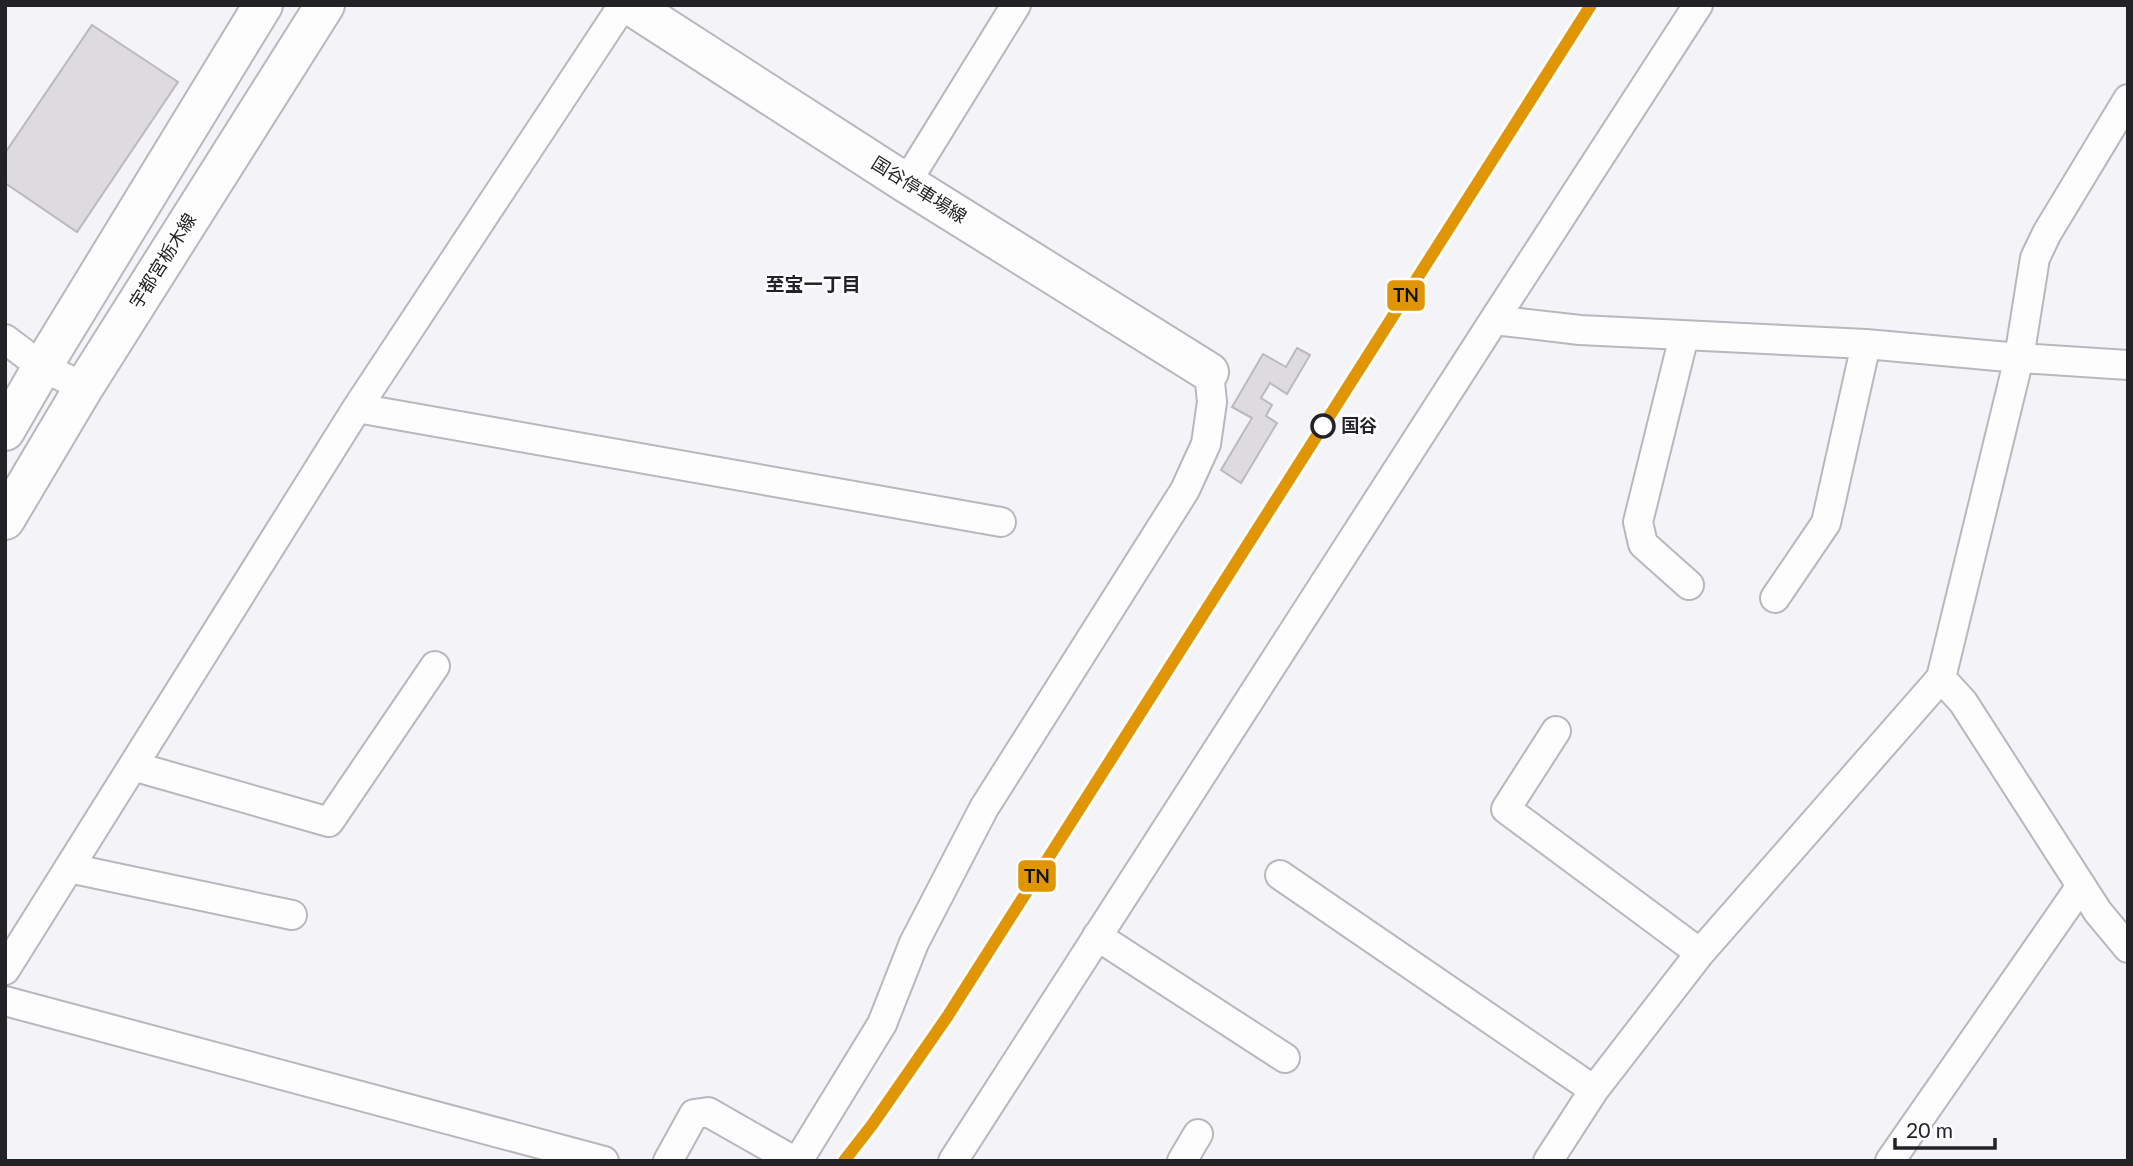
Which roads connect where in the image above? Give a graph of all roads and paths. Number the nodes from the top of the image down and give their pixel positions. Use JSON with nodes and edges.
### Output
{"nodes":[{"id":1,"x":262,"y":5,"type":"edge"},
{"id":2,"x":325,"y":5,"type":"edge"},
{"id":3,"x":623,"y":5,"type":"edge"},
{"id":4,"x":630,"y":5,"type":"edge"},
{"id":5,"x":1016,"y":5,"type":"edge"},
{"id":6,"x":1698,"y":5,"type":"edge"},
{"id":7,"x":2128,"y":99,"type":"edge"},
{"id":8,"x":906,"y":183,"type":"junction"},
{"id":9,"x":1494,"y":320,"type":"junction"},
{"id":10,"x":1684,"y":336,"type":"junction"},
{"id":11,"x":5,"y":339,"type":"edge"},
{"id":12,"x":1866,"y":344,"type":"junction"},
{"id":13,"x":2019,"y":358,"type":"junction"},
{"id":14,"x":2128,"y":365,"type":"edge"},
{"id":15,"x":42,"y":367,"type":"junction"},
{"id":16,"x":1209,"y":372,"type":"joint"},
{"id":17,"x":84,"y":387,"type":"junction"},
{"id":18,"x":357,"y":408,"type":"junction"},
{"id":19,"x":5,"y":431,"type":"edge"},
{"id":20,"x":5,"y":520,"type":"edge"},
{"id":21,"x":1002,"y":522,"type":"dead end"},
{"id":22,"x":1689,"y":585,"type":"dead end"},
{"id":23,"x":1775,"y":598,"type":"dead end"},
{"id":24,"x":435,"y":666,"type":"dead end"},
{"id":25,"x":1941,"y":678,"type":"junction"},
{"id":26,"x":1556,"y":731,"type":"dead end"},
{"id":27,"x":133,"y":766,"type":"junction"},
{"id":28,"x":69,"y":868,"type":"junction"},
{"id":29,"x":1280,"y":874,"type":"dead end"},
{"id":30,"x":2081,"y":886,"type":"junction"},
{"id":31,"x":292,"y":915,"type":"dead end"},
{"id":32,"x":1097,"y":936,"type":"junction"},
{"id":33,"x":2128,"y":948,"type":"edge"},
{"id":34,"x":1700,"y":953,"type":"junction"},
{"id":35,"x":5,"y":970,"type":"edge"},
{"id":36,"x":5,"y":1002,"type":"edge"},
{"id":37,"x":1285,"y":1058,"type":"dead end"},
{"id":38,"x":1594,"y":1090,"type":"junction"},
{"id":39,"x":1198,"y":1134,"type":"dead end"},
{"id":40,"x":604,"y":1161,"type":"edge"},
{"id":41,"x":668,"y":1161,"type":"edge"},
{"id":42,"x":796,"y":1161,"type":"edge"},
{"id":43,"x":953,"y":1161,"type":"edge"},
{"id":44,"x":1182,"y":1161,"type":"edge"},
{"id":45,"x":1548,"y":1161,"type":"edge"},
{"id":46,"x":1890,"y":1161,"type":"edge"}],
"edges":[{"from":1,"to":15,"type":"main road"},
{"from":2,"to":17,"type":"main road","name":"宇都宮栃木線"},
{"from":3,"to":18,"type":"street"},
{"from":4,"to":8,"type":"main road","name":"国谷停車場線"},
{"from":5,"to":8,"type":"street"},
{"from":6,"to":9,"type":"street"},
{"from":7,"to":13,"type":"street"},
{"from":8,"to":16,"type":"main road","name":"国谷停車場線"},
{"from":9,"to":10,"type":"street"},
{"from":9,"to":32,"type":"street"},
{"from":10,"to":12,"type":"street"},
{"from":10,"to":22,"type":"street"},
{"from":11,"to":15,"type":"street"},
{"from":12,"to":13,"type":"street"},
{"from":12,"to":23,"type":"street"},
{"from":13,"to":14,"type":"street"},
{"from":13,"to":25,"type":"street"},
{"from":15,"to":17,"type":"street"},
{"from":15,"to":19,"type":"main road"},
{"from":16,"to":42,"type":"street"},
{"from":17,"to":20,"type":"main road","name":"宇都宮栃木線"},
{"from":18,"to":21,"type":"street"},
{"from":18,"to":27,"type":"street"},
{"from":24,"to":27,"type":"street"},
{"from":25,"to":30,"type":"street"},
{"from":25,"to":34,"type":"street"},
{"from":26,"to":34,"type":"street"},
{"from":27,"to":28,"type":"street"},
{"from":28,"to":31,"type":"street"},
{"from":28,"to":35,"type":"street"},
{"from":29,"to":38,"type":"street"},
{"from":30,"to":33,"type":"street"},
{"from":30,"to":46,"type":"street"},
{"from":32,"to":37,"type":"street"},
{"from":32,"to":43,"type":"street"},
{"from":34,"to":38,"type":"street"},
{"from":36,"to":40,"type":"street"},
{"from":38,"to":45,"type":"street"},
{"from":39,"to":44,"type":"street"},
{"from":41,"to":42,"type":"street"}]}
